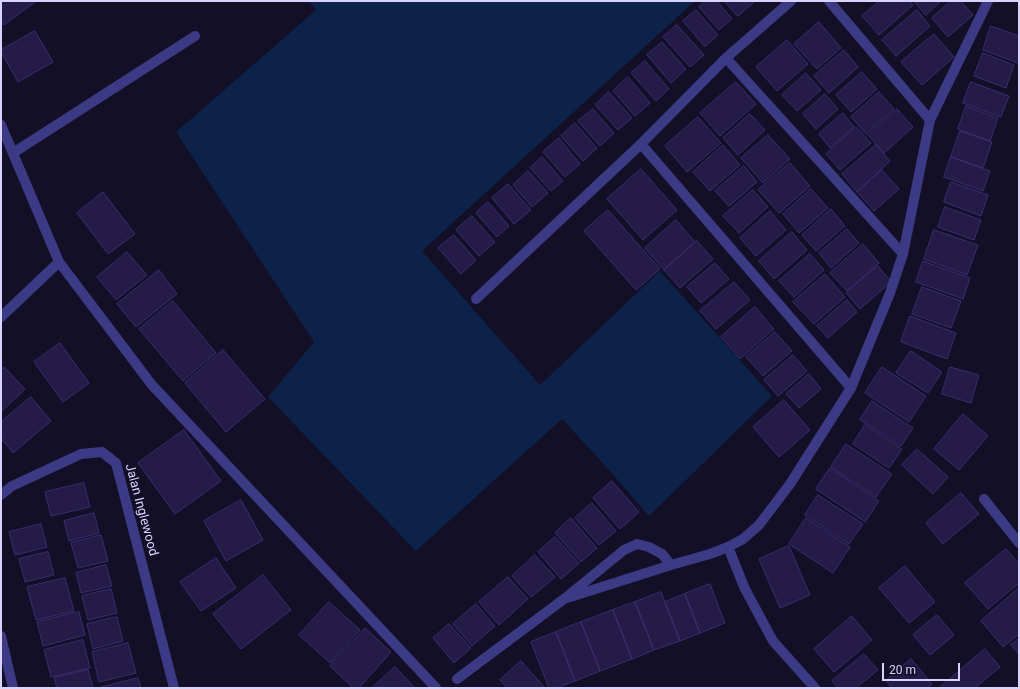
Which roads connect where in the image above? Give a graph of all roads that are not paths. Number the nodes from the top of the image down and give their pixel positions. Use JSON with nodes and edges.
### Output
{"nodes":[{"id":1,"x":791,"y":1,"type":"edge"},
{"id":2,"x":830,"y":1,"type":"edge"},
{"id":3,"x":988,"y":1,"type":"edge"},
{"id":4,"x":195,"y":36,"type":"dead end"},
{"id":5,"x":726,"y":58,"type":"junction"},
{"id":6,"x":930,"y":120,"type":"junction"},
{"id":7,"x":1,"y":125,"type":"edge"},
{"id":8,"x":641,"y":144,"type":"junction"},
{"id":9,"x":13,"y":153,"type":"junction"},
{"id":10,"x":903,"y":254,"type":"junction"},
{"id":11,"x":59,"y":262,"type":"junction"},
{"id":12,"x":476,"y":299,"type":"dead end"},
{"id":13,"x":1,"y":317,"type":"edge"},
{"id":14,"x":850,"y":388,"type":"junction"},
{"id":15,"x":1,"y":495,"type":"edge"},
{"id":16,"x":984,"y":500,"type":"dead end"},
{"id":17,"x":1019,"y":543,"type":"edge"},
{"id":18,"x":728,"y":547,"type":"junction"},
{"id":19,"x":671,"y":565,"type":"junction"},
{"id":20,"x":564,"y":599,"type":"junction"},
{"id":21,"x":1,"y":636,"type":"edge"},
{"id":22,"x":457,"y":679,"type":"dead end"},
{"id":23,"x":13,"y":688,"type":"edge"},
{"id":24,"x":174,"y":688,"type":"edge"},
{"id":25,"x":436,"y":688,"type":"edge"},
{"id":26,"x":815,"y":688,"type":"edge"}],
"edges":[{"from":1,"to":5,"type":"street"},
{"from":2,"to":6,"type":"street"},
{"from":3,"to":6,"type":"street"},
{"from":4,"to":9,"type":"street"},
{"from":5,"to":8,"type":"street"},
{"from":5,"to":10,"type":"street"},
{"from":6,"to":10,"type":"street"},
{"from":7,"to":9,"type":"street"},
{"from":8,"to":12,"type":"street"},
{"from":8,"to":14,"type":"street"},
{"from":9,"to":11,"type":"street"},
{"from":10,"to":14,"type":"street"},
{"from":11,"to":13,"type":"street"},
{"from":11,"to":25,"type":"street"},
{"from":14,"to":18,"type":"street"},
{"from":15,"to":24,"type":"street","name":"Jalan Inglewood"},
{"from":16,"to":17,"type":"street"},
{"from":18,"to":19,"type":"street"},
{"from":18,"to":26,"type":"street"},
{"from":19,"to":20,"type":"street"},
{"from":19,"to":20,"type":"street"},
{"from":20,"to":22,"type":"street"},
{"from":21,"to":23,"type":"street"}]}
